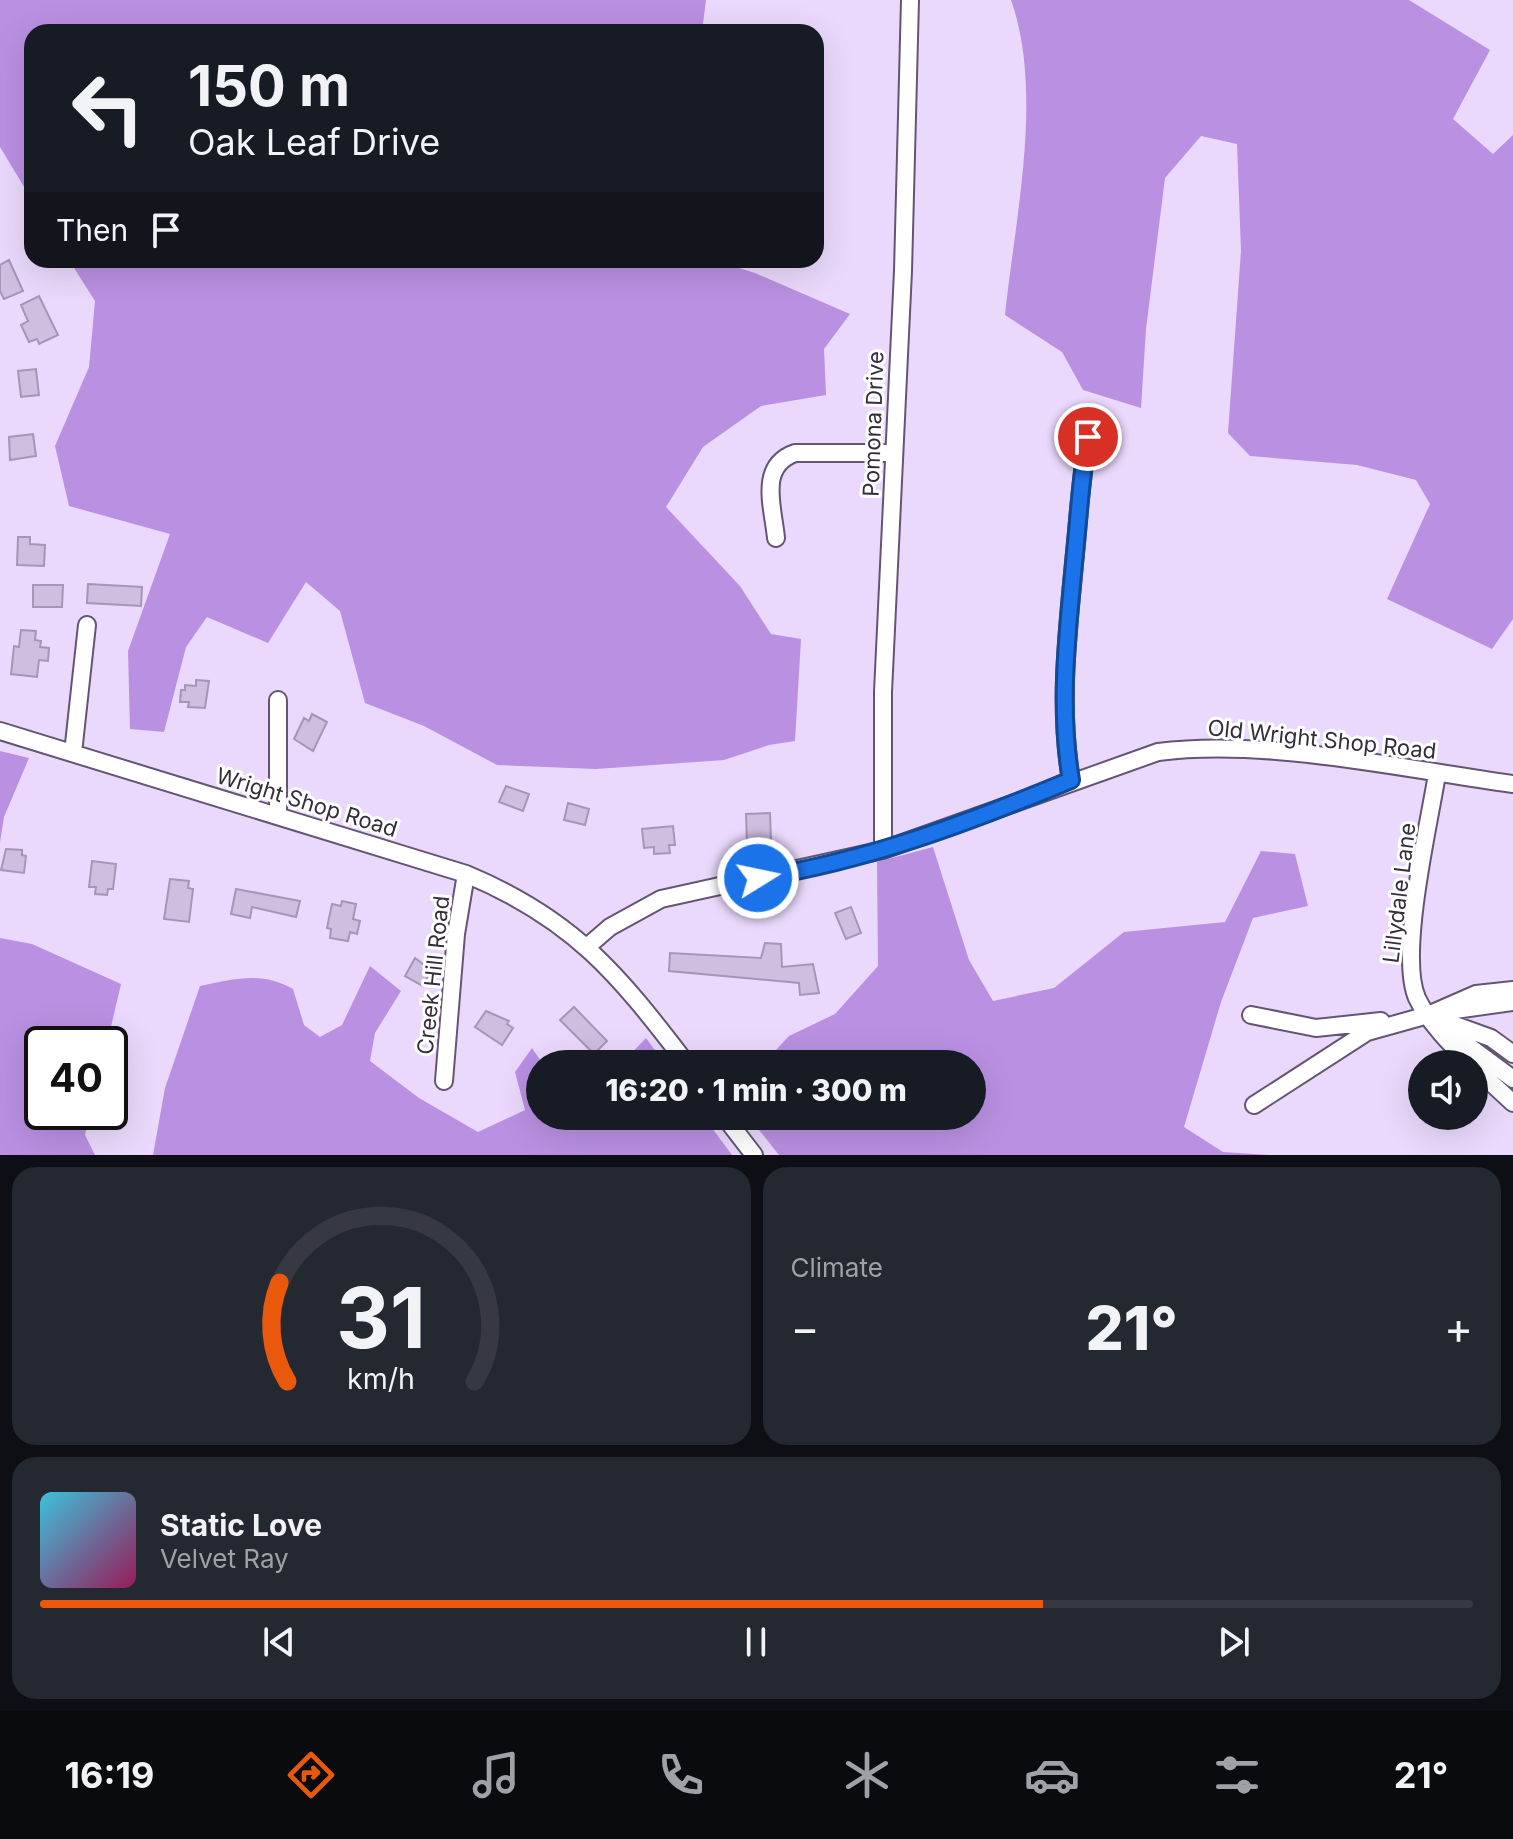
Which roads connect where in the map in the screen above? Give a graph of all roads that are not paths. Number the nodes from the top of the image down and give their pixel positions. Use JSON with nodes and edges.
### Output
{"nodes":[{"id":1,"x":910,"y":0,"type":"edge"},
{"id":2,"x":1088,"y":437,"type":"dead end"},
{"id":3,"x":894,"y":453,"type":"junction"},
{"id":4,"x":776,"y":538,"type":"dead end"},
{"id":5,"x":87,"y":625,"type":"dead end"},
{"id":6,"x":278,"y":700,"type":"dead end"},
{"id":7,"x":0,"y":731,"type":"edge"},
{"id":8,"x":73,"y":753,"type":"junction"},
{"id":9,"x":1437,"y":774,"type":"junction"},
{"id":10,"x":1071,"y":780,"type":"junction"},
{"id":11,"x":1513,"y":784,"type":"edge"},
{"id":12,"x":278,"y":816,"type":"junction"},
{"id":13,"x":883,"y":850,"type":"junction"},
{"id":14,"x":466,"y":874,"type":"junction"},
{"id":15,"x":588,"y":946,"type":"junction"},
{"id":16,"x":1513,"y":990,"type":"edge"},
{"id":17,"x":1513,"y":1002,"type":"edge"},
{"id":18,"x":1251,"y":1015,"type":"dead end"},
{"id":19,"x":1428,"y":1015,"type":"junction"},
{"id":20,"x":676,"y":1050,"type":"edge"},
{"id":21,"x":1459,"y":1050,"type":"edge"},
{"id":22,"x":1513,"y":1054,"type":"edge"},
{"id":23,"x":1513,"y":1079,"type":"edge"},
{"id":24,"x":1488,"y":1080,"type":"edge"},
{"id":25,"x":444,"y":1081,"type":"dead end"},
{"id":26,"x":1513,"y":1103,"type":"edge"},
{"id":27,"x":1254,"y":1105,"type":"dead end"},
{"id":28,"x":735,"y":1130,"type":"edge"},
{"id":29,"x":754,"y":1155,"type":"edge"}],
"edges":[{"from":1,"to":3,"type":"street","name":"Pomona Drive"},
{"from":2,"to":10,"type":"street"},
{"from":3,"to":4,"type":"street"},
{"from":3,"to":13,"type":"street","name":"Pomona Drive"},
{"from":5,"to":8,"type":"street"},
{"from":6,"to":12,"type":"street"},
{"from":7,"to":8,"type":"street","name":"Wright Shop Road"},
{"from":8,"to":12,"type":"street","name":"Wright Shop Road"},
{"from":9,"to":10,"type":"street","name":"Old Wright Shop Road"},
{"from":9,"to":11,"type":"street","name":"Old Wright Shop Road"},
{"from":9,"to":19,"type":"street","name":"Lillydale Lane"},
{"from":10,"to":13,"type":"street","name":"Old Wright Shop Road"},
{"from":12,"to":14,"type":"street","name":"Wright Shop Road"},
{"from":13,"to":15,"type":"street","name":"Old Wright Shop Road"},
{"from":14,"to":15,"type":"street","name":"Wright Shop Road"},
{"from":14,"to":25,"type":"street","name":"Creek Hill Road"},
{"from":15,"to":20,"type":"street","name":"Wright Shop Road"},
{"from":16,"to":19,"type":"street"},
{"from":17,"to":19,"type":"street"},
{"from":18,"to":19,"type":"street"},
{"from":19,"to":21,"type":"street"},
{"from":19,"to":22,"type":"street"},
{"from":19,"to":23,"type":"street"},
{"from":19,"to":27,"type":"street"},
{"from":24,"to":26,"type":"street"},
{"from":28,"to":29,"type":"street"}]}
